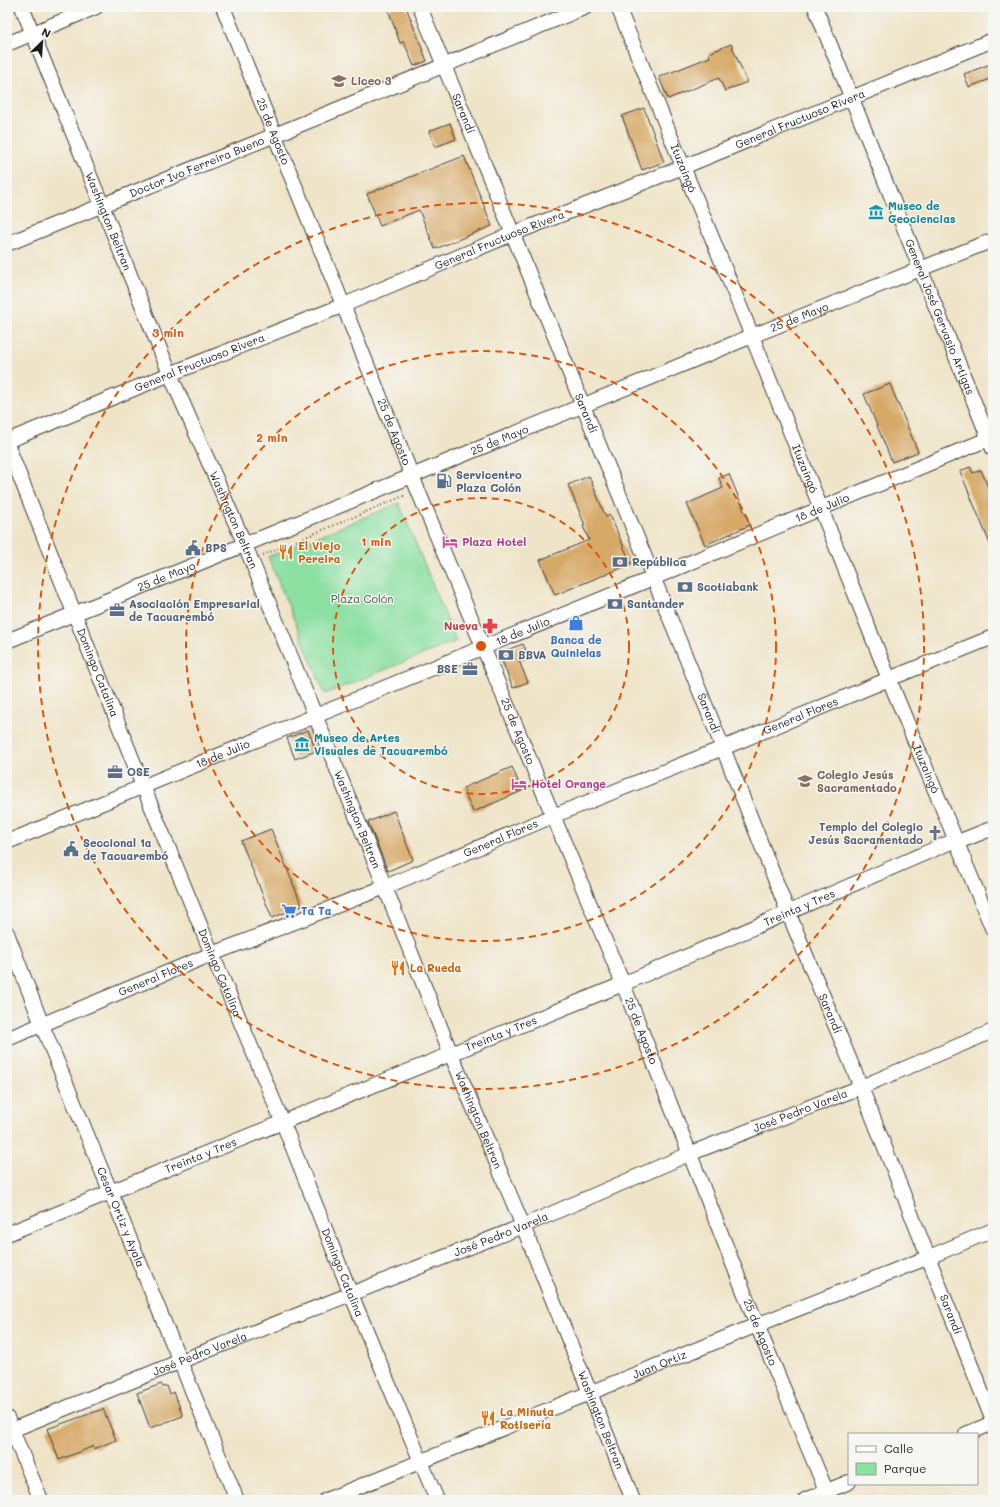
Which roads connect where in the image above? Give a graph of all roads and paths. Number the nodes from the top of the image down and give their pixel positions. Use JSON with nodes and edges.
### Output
{"nodes":[{"id":1,"x":22,"y":7,"type":"edge"},
{"id":2,"x":96,"y":7,"type":"edge"},
{"id":3,"x":223,"y":7,"type":"edge"},
{"id":4,"x":420,"y":7,"type":"edge"},
{"id":5,"x":586,"y":7,"type":"edge"},
{"id":6,"x":618,"y":7,"type":"edge"},
{"id":7,"x":815,"y":7,"type":"edge"},
{"id":8,"x":32,"y":33,"type":"junction"},
{"id":9,"x":993,"y":40,"type":"edge"},
{"id":10,"x":7,"y":44,"type":"edge"},
{"id":11,"x":443,"y":66,"type":"junction"},
{"id":12,"x":852,"y":98,"type":"junction"},
{"id":13,"x":275,"y":135,"type":"junction"},
{"id":14,"x":683,"y":167,"type":"junction"},
{"id":15,"x":102,"y":206,"type":"junction"},
{"id":16,"x":512,"y":234,"type":"junction"},
{"id":17,"x":993,"y":240,"type":"edge"},
{"id":18,"x":7,"y":244,"type":"edge"},
{"id":19,"x":920,"y":269,"type":"junction"},
{"id":20,"x":344,"y":305,"type":"junction"},
{"id":21,"x":752,"y":336,"type":"junction"},
{"id":22,"x":170,"y":374,"type":"junction"},
{"id":23,"x":583,"y":406,"type":"junction"},
{"id":24,"x":992,"y":441,"type":"edge"},
{"id":25,"x":7,"y":443,"type":"edge"},
{"id":26,"x":412,"y":476,"type":"junction"},
{"id":27,"x":407,"y":495,"type":"dead end"},
{"id":28,"x":821,"y":508,"type":"junction"},
{"id":29,"x":245,"y":545,"type":"junction"},
{"id":30,"x":263,"y":554,"type":"dead end"},
{"id":31,"x":653,"y":578,"type":"junction"},
{"id":32,"x":75,"y":613,"type":"junction"},
{"id":33,"x":993,"y":637,"type":"edge"},
{"id":34,"x":7,"y":641,"type":"edge"},
{"id":35,"x":482,"y":647,"type":"junction"},
{"id":36,"x":889,"y":679,"type":"junction"},
{"id":37,"x":315,"y":716,"type":"junction"},
{"id":38,"x":723,"y":748,"type":"junction"},
{"id":39,"x":143,"y":786,"type":"junction"},
{"id":40,"x":553,"y":816,"type":"junction"},
{"id":41,"x":993,"y":828,"type":"edge"},
{"id":42,"x":7,"y":842,"type":"edge"},
{"id":43,"x":958,"y":842,"type":"junction"},
{"id":44,"x":385,"y":887,"type":"junction"},
{"id":45,"x":788,"y":912,"type":"junction"},
{"id":46,"x":993,"y":930,"type":"edge"},
{"id":47,"x":7,"y":933,"type":"edge"},
{"id":48,"x":212,"y":954,"type":"junction"},
{"id":49,"x":623,"y":984,"type":"junction"},
{"id":50,"x":42,"y":1024,"type":"junction"},
{"id":51,"x":993,"y":1031,"type":"edge"},
{"id":52,"x":7,"y":1039,"type":"edge"},
{"id":53,"x":451,"y":1054,"type":"junction"},
{"id":54,"x":861,"y":1087,"type":"junction"},
{"id":55,"x":283,"y":1123,"type":"junction"},
{"id":56,"x":689,"y":1154,"type":"junction"},
{"id":57,"x":111,"y":1192,"type":"junction"},
{"id":58,"x":522,"y":1226,"type":"junction"},
{"id":59,"x":993,"y":1230,"type":"edge"},
{"id":60,"x":7,"y":1234,"type":"edge"},
{"id":61,"x":929,"y":1257,"type":"junction"},
{"id":62,"x":351,"y":1294,"type":"junction"},
{"id":63,"x":757,"y":1324,"type":"junction"},
{"id":64,"x":181,"y":1361,"type":"junction"},
{"id":65,"x":590,"y":1393,"type":"junction"},
{"id":66,"x":993,"y":1422,"type":"edge"},
{"id":67,"x":9,"y":1426,"type":"edge"},
{"id":68,"x":968,"y":1433,"type":"edge"},
{"id":69,"x":422,"y":1462,"type":"junction"},
{"id":70,"x":848,"y":1483,"type":"edge"},
{"id":71,"x":829,"y":1496,"type":"edge"},
{"id":72,"x":41,"y":1500,"type":"edge"},
{"id":73,"x":237,"y":1500,"type":"edge"},
{"id":74,"x":326,"y":1500,"type":"edge"},
{"id":75,"x":437,"y":1500,"type":"edge"},
{"id":76,"x":633,"y":1500,"type":"edge"},
{"id":77,"x":805,"y":1500,"type":"edge"}],
"edges":[{"from":1,"to":8,"type":"street","name":"Washington Beltran"},
{"from":2,"to":8,"type":"street"},
{"from":3,"to":13,"type":"street","name":"25 de Agosto"},
{"from":4,"to":11,"type":"street","name":"Sarandí"},
{"from":5,"to":11,"type":"street","name":"Doctor Ivo Ferreira Bueno"},
{"from":6,"to":14,"type":"street","name":"Ituzaingó"},
{"from":7,"to":12,"type":"street","name":"General José Gervasio Artigas"},
{"from":8,"to":10,"type":"street"},
{"from":8,"to":15,"type":"street","name":"Washington Beltran"},
{"from":9,"to":12,"type":"street","name":"General Fructuoso Rivera"},
{"from":11,"to":13,"type":"street","name":"Doctor Ivo Ferreira Bueno"},
{"from":11,"to":16,"type":"street","name":"Sarandí"},
{"from":12,"to":14,"type":"street","name":"General Fructuoso Rivera"},
{"from":12,"to":19,"type":"street","name":"General José Gervasio Artigas"},
{"from":13,"to":15,"type":"street","name":"Doctor Ivo Ferreira Bueno"},
{"from":13,"to":20,"type":"street","name":"25 de Agosto"},
{"from":14,"to":16,"type":"street","name":"General Fructuoso Rivera"},
{"from":14,"to":21,"type":"street","name":"Ituzaingó"},
{"from":15,"to":18,"type":"street","name":"Doctor Ivo Ferreira Bueno"},
{"from":15,"to":22,"type":"street","name":"Washington Beltran"},
{"from":16,"to":20,"type":"street","name":"General Fructuoso Rivera"},
{"from":16,"to":23,"type":"street","name":"Sarandí"},
{"from":17,"to":19,"type":"street","name":"25 de Mayo"},
{"from":19,"to":21,"type":"street","name":"25 de Mayo"},
{"from":19,"to":24,"type":"street","name":"General José Gervasio Artigas"},
{"from":20,"to":22,"type":"street","name":"General Fructuoso Rivera"},
{"from":20,"to":26,"type":"street","name":"25 de Agosto"},
{"from":21,"to":23,"type":"street","name":"25 de Mayo"},
{"from":21,"to":28,"type":"street","name":"Ituzaingó"},
{"from":22,"to":25,"type":"street","name":"General Fructuoso Rivera"},
{"from":22,"to":29,"type":"street","name":"Washington Beltran"},
{"from":23,"to":26,"type":"street","name":"25 de Mayo"},
{"from":23,"to":31,"type":"street","name":"Sarandí"},
{"from":24,"to":28,"type":"street","name":"18 de Julio"},
{"from":25,"to":32,"type":"street","name":"Domingo Catalina"},
{"from":26,"to":29,"type":"street","name":"25 de Mayo"},
{"from":26,"to":35,"type":"street","name":"25 de Agosto"},
{"from":27,"to":30,"type":"path"},
{"from":28,"to":31,"type":"street","name":"18 de Julio"},
{"from":28,"to":36,"type":"street","name":"Ituzaingó"},
{"from":29,"to":32,"type":"street","name":"25 de Mayo"},
{"from":29,"to":37,"type":"street","name":"Washington Beltran"},
{"from":31,"to":35,"type":"street","name":"18 de Julio"},
{"from":31,"to":38,"type":"street","name":"Sarandí"},
{"from":32,"to":34,"type":"street","name":"25 de Mayo"},
{"from":32,"to":39,"type":"street","name":"Domingo Catalina"},
{"from":33,"to":36,"type":"street","name":"General Flores"},
{"from":35,"to":37,"type":"street","name":"18 de Julio"},
{"from":35,"to":40,"type":"street","name":"25 de Agosto"},
{"from":36,"to":38,"type":"street","name":"General Flores"},
{"from":36,"to":43,"type":"street","name":"Ituzaingó"},
{"from":37,"to":39,"type":"street","name":"18 de Julio"},
{"from":37,"to":44,"type":"street","name":"Washington Beltran"},
{"from":38,"to":40,"type":"street","name":"General Flores"},
{"from":38,"to":45,"type":"street","name":"Sarandí"},
{"from":39,"to":42,"type":"street","name":"18 de Julio"},
{"from":39,"to":48,"type":"street","name":"Domingo Catalina"},
{"from":40,"to":44,"type":"street","name":"General Flores"},
{"from":40,"to":49,"type":"street","name":"25 de Agosto"},
{"from":41,"to":43,"type":"street","name":"Treinta y Tres"},
{"from":43,"to":45,"type":"street","name":"Treinta y Tres"},
{"from":43,"to":46,"type":"street","name":"Ituzaingó"},
{"from":44,"to":48,"type":"street","name":"General Flores"},
{"from":44,"to":53,"type":"street","name":"Washington Beltran"},
{"from":45,"to":49,"type":"street","name":"Treinta y Tres"},
{"from":45,"to":54,"type":"street","name":"Sarandí"},
{"from":47,"to":50,"type":"street","name":"Cesar Ortiz y Ayala"},
{"from":48,"to":50,"type":"street","name":"General Flores"},
{"from":48,"to":55,"type":"street","name":"Domingo Catalina"},
{"from":49,"to":53,"type":"street","name":"Treinta y Tres"},
{"from":49,"to":56,"type":"street","name":"25 de Agosto"},
{"from":50,"to":52,"type":"street","name":"General Flores"},
{"from":50,"to":57,"type":"street","name":"Cesar Ortiz y Ayala"},
{"from":51,"to":54,"type":"street","name":"José Pedro Varela"},
{"from":53,"to":55,"type":"street","name":"Treinta y Tres"},
{"from":53,"to":58,"type":"street","name":"Washington Beltran"},
{"from":54,"to":56,"type":"street","name":"José Pedro Varela"},
{"from":54,"to":61,"type":"street","name":"Sarandí"},
{"from":55,"to":57,"type":"street","name":"Treinta y Tres"},
{"from":55,"to":62,"type":"street","name":"Domingo Catalina"},
{"from":56,"to":58,"type":"street","name":"José Pedro Varela"},
{"from":56,"to":63,"type":"street","name":"25 de Agosto"},
{"from":57,"to":60,"type":"street","name":"Treinta y Tres"},
{"from":57,"to":64,"type":"street","name":"Cesar Ortiz y Ayala"},
{"from":58,"to":62,"type":"street","name":"José Pedro Varela"},
{"from":58,"to":65,"type":"street","name":"Washington Beltran"},
{"from":59,"to":61,"type":"street","name":"Juan Ortiz"},
{"from":61,"to":63,"type":"street","name":"Juan Ortiz"},
{"from":61,"to":66,"type":"street","name":"Sarandí"},
{"from":62,"to":64,"type":"street","name":"José Pedro Varela"},
{"from":62,"to":69,"type":"street","name":"Domingo Catalina"},
{"from":63,"to":65,"type":"street","name":"Juan Ortiz"},
{"from":63,"to":71,"type":"street","name":"25 de Agosto"},
{"from":64,"to":67,"type":"street","name":"José Pedro Varela"},
{"from":64,"to":73,"type":"street","name":"Cesar Ortiz y Ayala"},
{"from":65,"to":69,"type":"street","name":"Juan Ortiz"},
{"from":65,"to":76,"type":"street","name":"Washington Beltran"},
{"from":66,"to":68,"type":"street"},
{"from":67,"to":72,"type":"street"},
{"from":69,"to":74,"type":"street","name":"Juan Ortiz"},
{"from":69,"to":75,"type":"street","name":"Domingo Catalina"},
{"from":70,"to":71,"type":"street"},
{"from":71,"to":77,"type":"street"}]}
